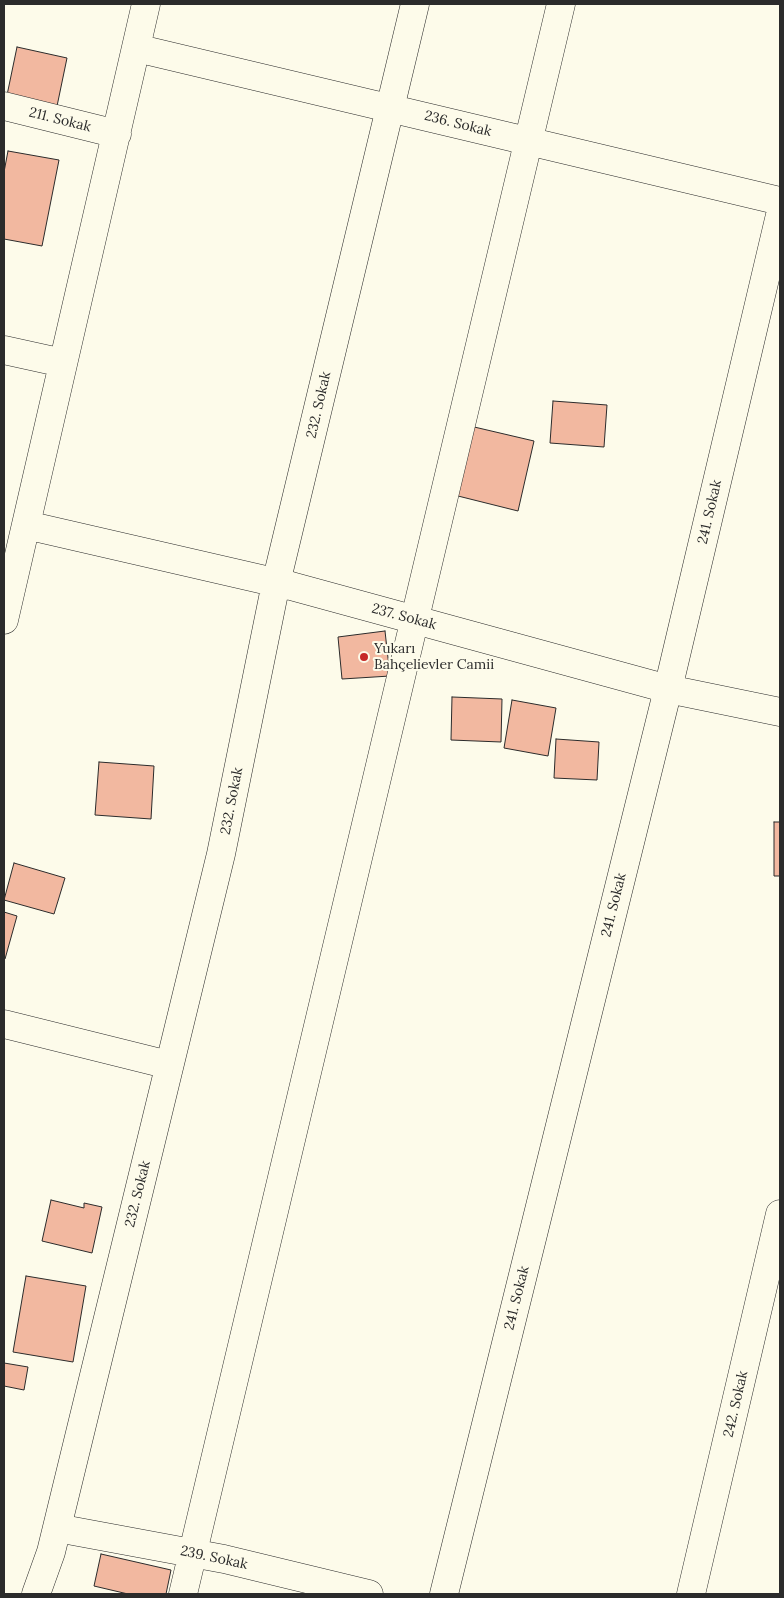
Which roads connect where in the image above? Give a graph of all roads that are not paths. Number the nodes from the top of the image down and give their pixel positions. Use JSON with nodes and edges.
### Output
{"nodes":[{"id":1,"x":146,"y":4,"type":"edge"},
{"id":2,"x":415,"y":4,"type":"edge"},
{"id":3,"x":561,"y":4,"type":"edge"},
{"id":4,"x":136,"y":48,"type":"junction"},
{"id":5,"x":4,"y":106,"type":"edge"},
{"id":6,"x":390,"y":107,"type":"junction"},
{"id":7,"x":117,"y":134,"type":"junction"},
{"id":8,"x":528,"y":141,"type":"junction"},
{"id":9,"x":780,"y":201,"type":"edge"},
{"id":10,"x":780,"y":215,"type":"edge"},
{"id":11,"x":4,"y":350,"type":"edge"},
{"id":12,"x":63,"y":363,"type":"junction"},
{"id":13,"x":26,"y":525,"type":"junction"},
{"id":14,"x":276,"y":583,"type":"junction"},
{"id":15,"x":6,"y":603,"type":"edge"},
{"id":16,"x":415,"y":620,"type":"junction"},
{"id":17,"x":668,"y":689,"type":"junction"},
{"id":18,"x":780,"y":712,"type":"edge"},
{"id":19,"x":4,"y":1024,"type":"edge"},
{"id":20,"x":169,"y":1065,"type":"junction"},
{"id":21,"x":780,"y":1214,"type":"edge"},
{"id":22,"x":57,"y":1528,"type":"junction"},
{"id":23,"x":192,"y":1553,"type":"junction"},
{"id":24,"x":36,"y":1594,"type":"edge"},
{"id":25,"x":183,"y":1594,"type":"edge"},
{"id":26,"x":369,"y":1594,"type":"edge"},
{"id":27,"x":444,"y":1594,"type":"edge"},
{"id":28,"x":691,"y":1594,"type":"edge"}],
"edges":[{"from":1,"to":4,"type":"street"},
{"from":2,"to":6,"type":"street","name":"232. Sokak"},
{"from":3,"to":8,"type":"street"},
{"from":4,"to":6,"type":"street","name":"236. Sokak"},
{"from":4,"to":7,"type":"street"},
{"from":5,"to":7,"type":"street","name":"211. Sokak"},
{"from":6,"to":8,"type":"street","name":"236. Sokak"},
{"from":6,"to":14,"type":"street","name":"232. Sokak"},
{"from":7,"to":12,"type":"street"},
{"from":8,"to":9,"type":"street","name":"236. Sokak"},
{"from":8,"to":16,"type":"street"},
{"from":10,"to":17,"type":"street","name":"241. Sokak"},
{"from":11,"to":12,"type":"street"},
{"from":12,"to":13,"type":"street"},
{"from":13,"to":14,"type":"street","name":"237. Sokak"},
{"from":13,"to":15,"type":"street"},
{"from":14,"to":16,"type":"street","name":"237. Sokak"},
{"from":14,"to":20,"type":"street","name":"232. Sokak"},
{"from":16,"to":17,"type":"street","name":"237. Sokak"},
{"from":16,"to":23,"type":"street"},
{"from":17,"to":18,"type":"street","name":"237. Sokak"},
{"from":17,"to":27,"type":"street","name":"241. Sokak"},
{"from":19,"to":20,"type":"street"},
{"from":20,"to":22,"type":"street","name":"232. Sokak"},
{"from":21,"to":28,"type":"street","name":"242. Sokak"},
{"from":22,"to":23,"type":"street","name":"239. Sokak"},
{"from":22,"to":24,"type":"street","name":"232. Sokak"},
{"from":23,"to":25,"type":"street"},
{"from":23,"to":26,"type":"street","name":"239. Sokak"}]}
